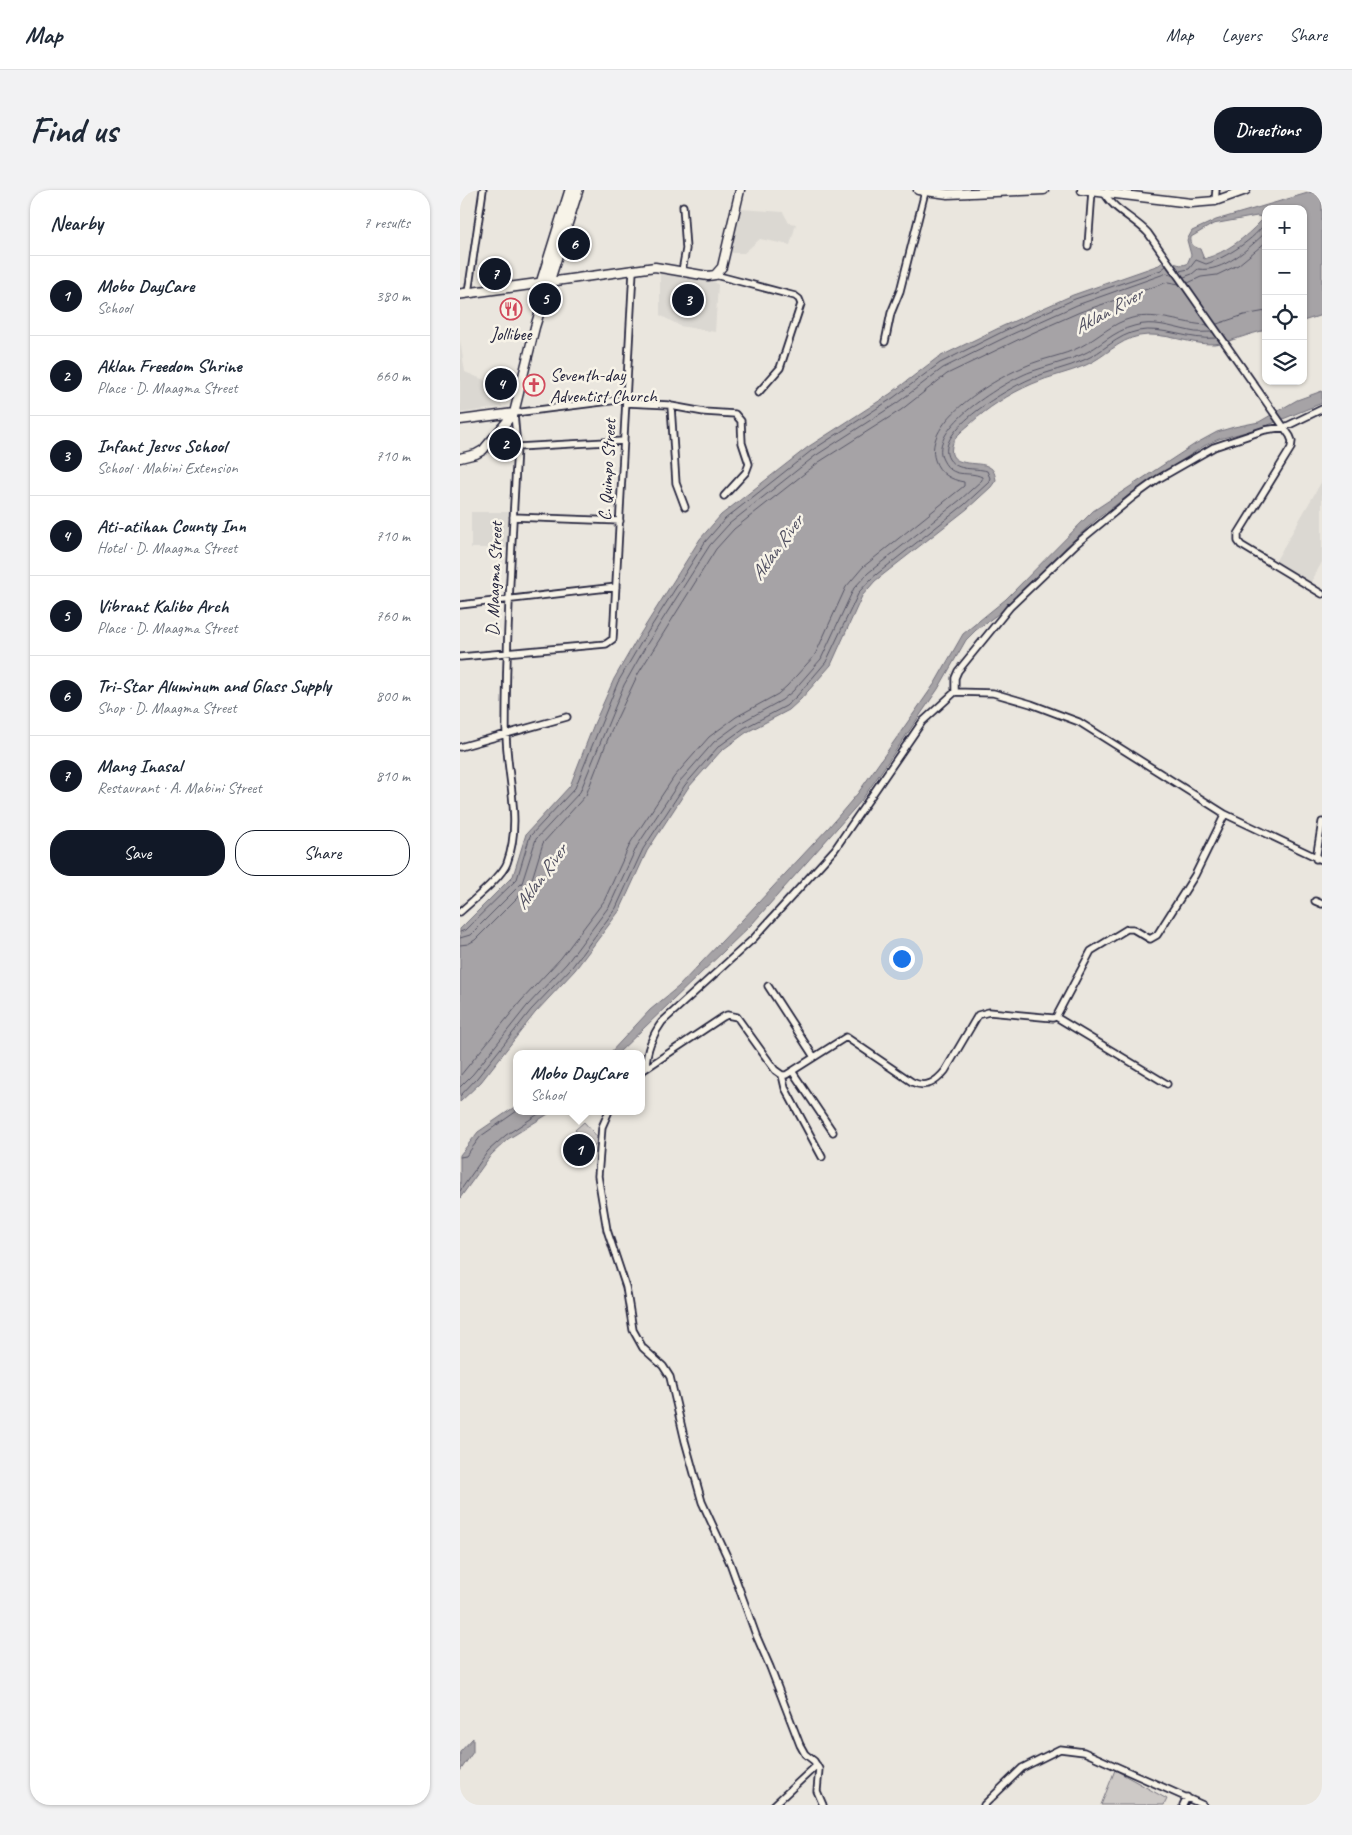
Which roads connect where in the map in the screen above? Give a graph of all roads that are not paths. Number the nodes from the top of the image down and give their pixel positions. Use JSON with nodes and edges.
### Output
{"nodes":[{"id":1,"x":483,"y":190,"type":"edge"},
{"id":2,"x":570,"y":190,"type":"edge"},
{"id":3,"x":578,"y":190,"type":"edge"},
{"id":4,"x":740,"y":190,"type":"edge"},
{"id":5,"x":999,"y":190,"type":"edge"},
{"id":6,"x":1044,"y":190,"type":"edge"},
{"id":7,"x":1082,"y":190,"type":"edge"},
{"id":8,"x":1216,"y":190,"type":"edge"},
{"id":9,"x":1246,"y":190,"type":"edge"},
{"id":10,"x":922,"y":191,"type":"edge"},
{"id":11,"x":1092,"y":191,"type":"edge"},
{"id":12,"x":1126,"y":192,"type":"edge"},
{"id":13,"x":1104,"y":193,"type":"junction"},
{"id":14,"x":1215,"y":201,"type":"junction"},
{"id":15,"x":683,"y":206,"type":"dead end"},
{"id":16,"x":1088,"y":246,"type":"dead end"},
{"id":17,"x":633,"y":270,"type":"junction"},
{"id":18,"x":682,"y":271,"type":"junction"},
{"id":19,"x":715,"y":275,"type":"junction"},
{"id":20,"x":545,"y":285,"type":"junction"},
{"id":21,"x":464,"y":293,"type":"edge"},
{"id":22,"x":885,"y":342,"type":"dead end"},
{"id":23,"x":758,"y":393,"type":"dead end"},
{"id":24,"x":626,"y":401,"type":"junction"},
{"id":25,"x":671,"y":406,"type":"junction"},
{"id":26,"x":1322,"y":410,"type":"edge"},
{"id":27,"x":514,"y":413,"type":"junction"},
{"id":28,"x":460,"y":420,"type":"edge"},
{"id":29,"x":1284,"y":426,"type":"junction"},
{"id":30,"x":624,"y":441,"type":"junction"},
{"id":31,"x":517,"y":446,"type":"junction"},
{"id":32,"x":460,"y":458,"type":"edge"},
{"id":33,"x":724,"y":496,"type":"dead end"},
{"id":34,"x":685,"y":507,"type":"dead end"},
{"id":35,"x":513,"y":517,"type":"junction"},
{"id":36,"x":620,"y":521,"type":"junction"},
{"id":37,"x":616,"y":587,"type":"junction"},
{"id":38,"x":1322,"y":594,"type":"edge"},
{"id":39,"x":510,"y":599,"type":"junction"},
{"id":40,"x":460,"y":605,"type":"edge"},
{"id":41,"x":507,"y":653,"type":"junction"},
{"id":42,"x":460,"y":657,"type":"edge"},
{"id":43,"x":955,"y":692,"type":"junction"},
{"id":44,"x":567,"y":717,"type":"dead end"},
{"id":45,"x":506,"y":734,"type":"junction"},
{"id":46,"x":460,"y":747,"type":"edge"},
{"id":47,"x":1225,"y":814,"type":"junction"},
{"id":48,"x":1322,"y":822,"type":"edge"},
{"id":49,"x":1319,"y":859,"type":"edge"},
{"id":50,"x":1315,"y":901,"type":"dead end"},
{"id":51,"x":1322,"y":904,"type":"edge"},
{"id":52,"x":460,"y":912,"type":"edge"},
{"id":53,"x":768,"y":986,"type":"dead end"},
{"id":54,"x":1056,"y":1017,"type":"junction"},
{"id":55,"x":814,"y":1057,"type":"junction"},
{"id":56,"x":645,"y":1063,"type":"edge"},
{"id":57,"x":645,"y":1068,"type":"edge"},
{"id":58,"x":792,"y":1071,"type":"junction"},
{"id":59,"x":782,"y":1075,"type":"junction"},
{"id":60,"x":1167,"y":1084,"type":"dead end"},
{"id":61,"x":607,"y":1115,"type":"edge"},
{"id":62,"x":834,"y":1132,"type":"dead end"},
{"id":63,"x":822,"y":1157,"type":"dead end"},
{"id":64,"x":817,"y":1765,"type":"junction"},
{"id":65,"x":1187,"y":1797,"type":"junction"},
{"id":66,"x":774,"y":1805,"type":"edge"},
{"id":67,"x":822,"y":1805,"type":"edge"},
{"id":68,"x":984,"y":1805,"type":"edge"},
{"id":69,"x":1183,"y":1805,"type":"edge"},
{"id":70,"x":1203,"y":1805,"type":"edge"}],
"edges":[{"from":1,"to":21,"type":"street"},
{"from":2,"to":20,"type":"main road","name":"D. Maagma Street"},
{"from":3,"to":20,"type":"main road","name":"D. Maagma Street"},
{"from":4,"to":19,"type":"street"},
{"from":5,"to":6,"type":"street"},
{"from":5,"to":10,"type":"street"},
{"from":7,"to":11,"type":"street"},
{"from":8,"to":14,"type":"street"},
{"from":9,"to":14,"type":"street"},
{"from":10,"to":22,"type":"street"},
{"from":11,"to":13,"type":"street"},
{"from":11,"to":16,"type":"street"},
{"from":12,"to":13,"type":"street"},
{"from":12,"to":14,"type":"street"},
{"from":13,"to":29,"type":"street"},
{"from":15,"to":18,"type":"street"},
{"from":17,"to":18,"type":"street"},
{"from":17,"to":20,"type":"street"},
{"from":17,"to":24,"type":"street","name":"C. Quimpo Street"},
{"from":18,"to":19,"type":"street"},
{"from":19,"to":23,"type":"street"},
{"from":20,"to":21,"type":"main road"},
{"from":20,"to":27,"type":"street","name":"D. Maagma Street"},
{"from":24,"to":25,"type":"street"},
{"from":24,"to":27,"type":"street"},
{"from":24,"to":30,"type":"street","name":"C. Quimpo Street"},
{"from":25,"to":33,"type":"street"},
{"from":25,"to":34,"type":"street"},
{"from":26,"to":29,"type":"street"},
{"from":27,"to":28,"type":"street"},
{"from":27,"to":31,"type":"street","name":"D. Maagma Street"},
{"from":27,"to":32,"type":"street"},
{"from":29,"to":38,"type":"street"},
{"from":29,"to":43,"type":"street"},
{"from":30,"to":31,"type":"street"},
{"from":30,"to":36,"type":"street","name":"C. Quimpo Street"},
{"from":31,"to":35,"type":"street","name":"D. Maagma Street"},
{"from":35,"to":36,"type":"street"},
{"from":35,"to":39,"type":"street","name":"D. Maagma Street"},
{"from":36,"to":37,"type":"street","name":"C. Quimpo Street"},
{"from":37,"to":39,"type":"street"},
{"from":37,"to":41,"type":"street","name":"C. Quimpo Street"},
{"from":39,"to":40,"type":"street"},
{"from":39,"to":41,"type":"street","name":"D. Maagma Street"},
{"from":41,"to":42,"type":"street"},
{"from":41,"to":45,"type":"street","name":"D. Maagma Street"},
{"from":43,"to":47,"type":"street"},
{"from":43,"to":56,"type":"street"},
{"from":44,"to":45,"type":"street"},
{"from":45,"to":46,"type":"street"},
{"from":45,"to":52,"type":"street","name":"D. Maagma Street"},
{"from":47,"to":49,"type":"street"},
{"from":47,"to":54,"type":"street"},
{"from":48,"to":49,"type":"street"},
{"from":50,"to":51,"type":"street"},
{"from":53,"to":55,"type":"street"},
{"from":54,"to":55,"type":"street"},
{"from":54,"to":60,"type":"street"},
{"from":55,"to":58,"type":"street"},
{"from":57,"to":59,"type":"street"},
{"from":58,"to":59,"type":"street"},
{"from":58,"to":62,"type":"street"},
{"from":59,"to":63,"type":"street"},
{"from":61,"to":64,"type":"street"},
{"from":64,"to":66,"type":"street"},
{"from":64,"to":67,"type":"street"},
{"from":65,"to":68,"type":"street"},
{"from":65,"to":69,"type":"street"},
{"from":65,"to":70,"type":"street"}]}
